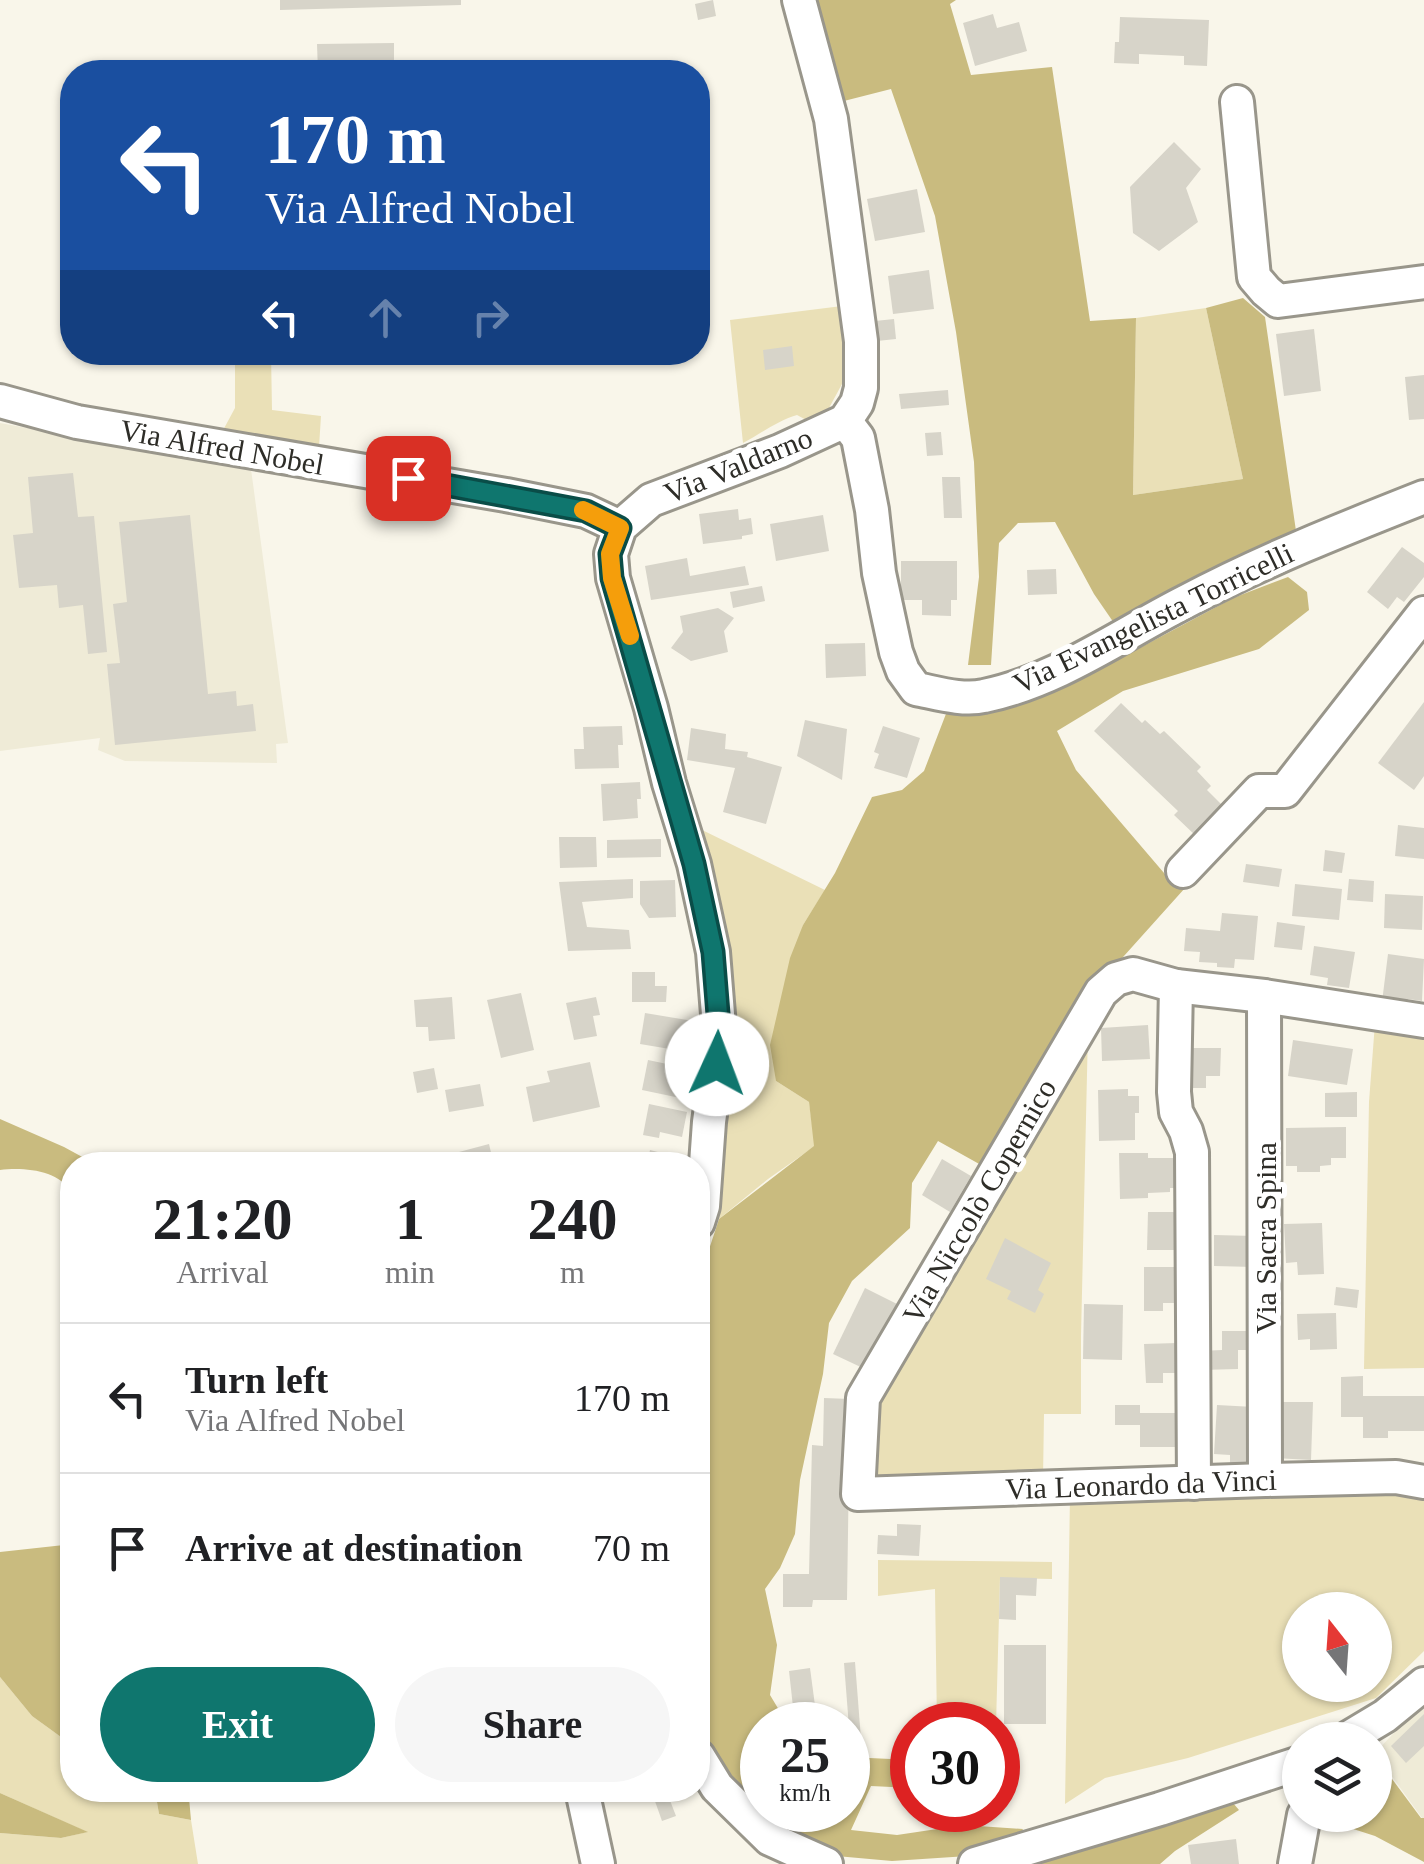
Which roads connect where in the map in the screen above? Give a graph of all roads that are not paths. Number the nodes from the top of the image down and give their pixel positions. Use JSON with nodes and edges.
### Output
{"nodes":[{"id":1,"x":799,"y":0,"type":"edge"},
{"id":2,"x":1237,"y":102,"type":"dead end"},
{"id":3,"x":1424,"y":282,"type":"edge"},
{"id":4,"x":0,"y":401,"type":"edge"},
{"id":5,"x":845,"y":421,"type":"junction"},
{"id":6,"x":1424,"y":497,"type":"edge"},
{"id":7,"x":620,"y":528,"type":"junction"},
{"id":8,"x":1424,"y":613,"type":"edge"},
{"id":9,"x":1184,"y":872,"type":"dead end"},
{"id":10,"x":1176,"y":986,"type":"junction"},
{"id":11,"x":1264,"y":996,"type":"junction"},
{"id":12,"x":1424,"y":1022,"type":"edge"},
{"id":13,"x":707,"y":1152,"type":"edge"},
{"id":14,"x":1265,"y":1480,"type":"junction"},
{"id":15,"x":1424,"y":1482,"type":"edge"},
{"id":16,"x":1194,"y":1483,"type":"junction"},
{"id":17,"x":858,"y":1494,"type":"joint"},
{"id":18,"x":1424,"y":1684,"type":"edge"},
{"id":19,"x":1375,"y":1722,"type":"edge"},
{"id":20,"x":1282,"y":1768,"type":"edge"},
{"id":21,"x":710,"y":1776,"type":"edge"},
{"id":22,"x":585,"y":1802,"type":"edge"},
{"id":23,"x":1301,"y":1832,"type":"edge"},
{"id":24,"x":598,"y":1864,"type":"edge"},
{"id":25,"x":826,"y":1864,"type":"edge"},
{"id":26,"x":975,"y":1864,"type":"edge"},
{"id":27,"x":1295,"y":1864,"type":"edge"}],
"edges":[{"from":1,"to":5,"type":"street","name":"Via Valdarno"},
{"from":2,"to":3,"type":"street"},
{"from":4,"to":7,"type":"street","name":"Via Alfred Nobel"},
{"from":5,"to":6,"type":"street","name":"Via Evangelista Torricelli"},
{"from":5,"to":7,"type":"street","name":"Via Valdarno"},
{"from":7,"to":13,"type":"street"},
{"from":8,"to":9,"type":"street"},
{"from":10,"to":11,"type":"street","name":"Via Niccolò Copernico"},
{"from":10,"to":16,"type":"street"},
{"from":10,"to":17,"type":"street","name":"Via Niccolò Copernico"},
{"from":11,"to":12,"type":"street","name":"Via Niccolò Copernico"},
{"from":11,"to":14,"type":"street","name":"Via Sacra Spina"},
{"from":14,"to":15,"type":"street","name":"Via Leonardo da Vinci"},
{"from":14,"to":16,"type":"street","name":"Via Leonardo da Vinci"},
{"from":16,"to":17,"type":"street","name":"Via Leonardo da Vinci"},
{"from":18,"to":19,"type":"street"},
{"from":20,"to":26,"type":"street"},
{"from":21,"to":25,"type":"street"},
{"from":22,"to":24,"type":"street"},
{"from":23,"to":27,"type":"street"}]}
